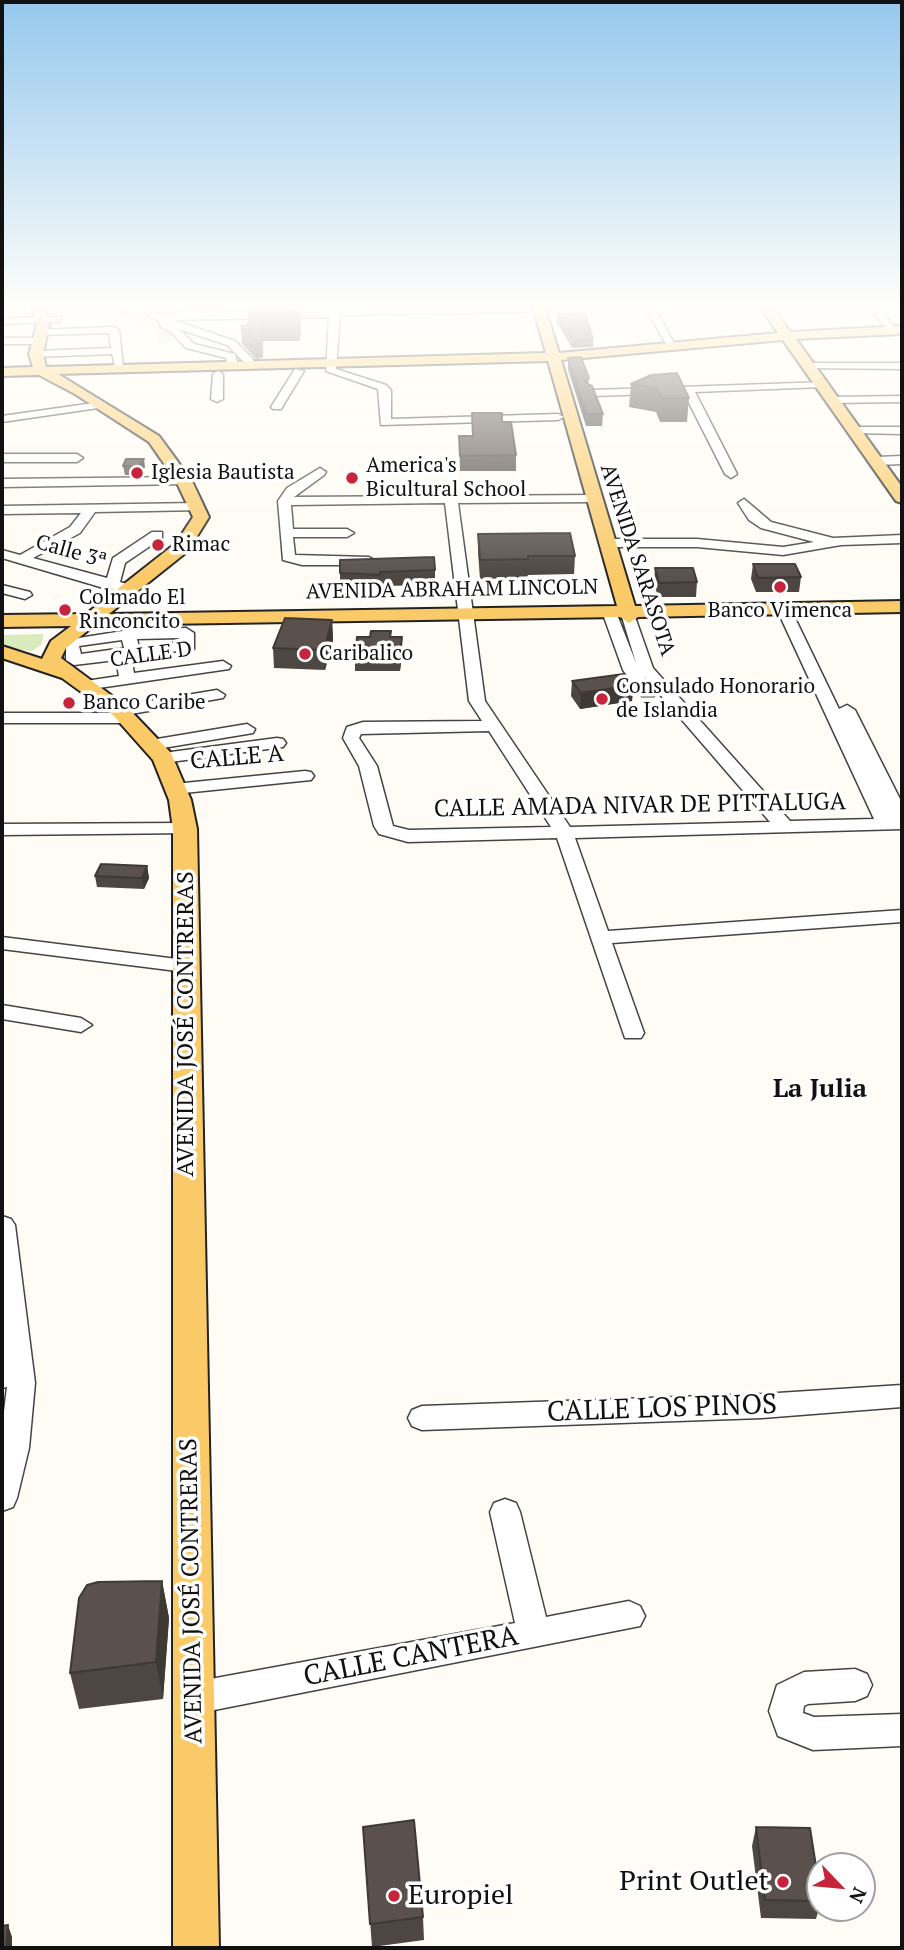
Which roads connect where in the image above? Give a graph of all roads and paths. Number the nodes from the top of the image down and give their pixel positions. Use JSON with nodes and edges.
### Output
{"nodes":[{"id":1,"x":86,"y":395,"type":"edge"},
{"id":2,"x":217,"y":395,"type":"edge"},
{"id":3,"x":284,"y":395,"type":"edge"},
{"id":4,"x":383,"y":395,"type":"edge"},
{"id":5,"x":555,"y":395,"type":"edge"},
{"id":6,"x":567,"y":395,"type":"edge"},
{"id":7,"x":691,"y":395,"type":"edge"},
{"id":8,"x":830,"y":395,"type":"edge"},
{"id":9,"x":217,"y":399,"type":"dead end"},
{"id":10,"x":902,"y":399,"type":"edge"},
{"id":11,"x":833,"y":400,"type":"junction"},
{"id":12,"x":101,"y":405,"type":"junction"},
{"id":13,"x":276,"y":407,"type":"dead end"},
{"id":14,"x":558,"y":417,"type":"junction"},
{"id":15,"x":2,"y":419,"type":"edge"},
{"id":16,"x":902,"y":430,"type":"edge"},
{"id":17,"x":855,"y":431,"type":"junction"},
{"id":18,"x":85,"y":442,"type":"dead end"},
{"id":19,"x":2,"y":458,"type":"edge"},
{"id":20,"x":77,"y":458,"type":"junction"},
{"id":21,"x":902,"y":460,"type":"edge"},
{"id":22,"x":877,"y":461,"type":"junction"},
{"id":23,"x":579,"y":471,"type":"junction"},
{"id":24,"x":320,"y":472,"type":"dead end"},
{"id":25,"x":732,"y":474,"type":"dead end"},
{"id":26,"x":184,"y":481,"type":"junction"},
{"id":27,"x":66,"y":482,"type":"junction"},
{"id":28,"x":2,"y":483,"type":"edge"},
{"id":29,"x":586,"y":498,"type":"junction"},
{"id":30,"x":902,"y":498,"type":"edge"},
{"id":31,"x":452,"y":499,"type":"junction"},
{"id":32,"x":284,"y":501,"type":"junction"},
{"id":33,"x":744,"y":503,"type":"dead end"},
{"id":34,"x":198,"y":507,"type":"junction"},
{"id":35,"x":91,"y":509,"type":"junction"},
{"id":36,"x":2,"y":510,"type":"edge"},
{"id":37,"x":286,"y":533,"type":"junction"},
{"id":38,"x":347,"y":533,"type":"dead end"},
{"id":39,"x":157,"y":535,"type":"dead end"},
{"id":40,"x":902,"y":539,"type":"edge"},
{"id":41,"x":841,"y":541,"type":"junction"},
{"id":42,"x":606,"y":543,"type":"junction"},
{"id":43,"x":2,"y":554,"type":"edge"},
{"id":44,"x":594,"y":556,"type":"dead end"},
{"id":45,"x":20,"y":560,"type":"junction"},
{"id":46,"x":380,"y":561,"type":"edge"},
{"id":47,"x":112,"y":586,"type":"junction"},
{"id":48,"x":2,"y":589,"type":"edge"},
{"id":49,"x":129,"y":589,"type":"junction"},
{"id":50,"x":25,"y":595,"type":"dead end"},
{"id":51,"x":902,"y":607,"type":"edge"},
{"id":52,"x":615,"y":610,"type":"junction"},
{"id":53,"x":792,"y":612,"type":"junction"},
{"id":54,"x":902,"y":615,"type":"edge"},
{"id":55,"x":464,"y":616,"type":"junction"},
{"id":56,"x":2,"y":621,"type":"edge"},
{"id":57,"x":87,"y":623,"type":"junction"},
{"id":58,"x":2,"y":628,"type":"edge"},
{"id":59,"x":129,"y":635,"type":"junction"},
{"id":60,"x":2,"y":652,"type":"edge"},
{"id":61,"x":127,"y":653,"type":"junction"},
{"id":62,"x":223,"y":666,"type":"dead end"},
{"id":63,"x":74,"y":678,"type":"junction"},
{"id":64,"x":127,"y":679,"type":"junction"},
{"id":65,"x":217,"y":695,"type":"dead end"},
{"id":66,"x":124,"y":714,"type":"junction"},
{"id":67,"x":2,"y":718,"type":"edge"},
{"id":68,"x":491,"y":726,"type":"junction"},
{"id":69,"x":247,"y":729,"type":"dead end"},
{"id":70,"x":277,"y":743,"type":"dead end"},
{"id":71,"x":157,"y":751,"type":"junction"},
{"id":72,"x":724,"y":770,"type":"junction"},
{"id":73,"x":305,"y":776,"type":"dead end"},
{"id":74,"x":174,"y":789,"type":"junction"},
{"id":75,"x":897,"y":823,"type":"edge"},
{"id":76,"x":765,"y":827,"type":"junction"},
{"id":77,"x":785,"y":827,"type":"junction"},
{"id":78,"x":185,"y":829,"type":"junction"},
{"id":79,"x":2,"y":830,"type":"edge"},
{"id":80,"x":564,"y":832,"type":"junction"},
{"id":81,"x":902,"y":916,"type":"edge"},
{"id":82,"x":600,"y":938,"type":"junction"},
{"id":83,"x":2,"y":943,"type":"edge"},
{"id":84,"x":185,"y":966,"type":"junction"},
{"id":85,"x":2,"y":1012,"type":"edge"},
{"id":86,"x":81,"y":1025,"type":"dead end"},
{"id":87,"x":633,"y":1033,"type":"dead end"},
{"id":88,"x":2,"y":1225,"type":"edge"},
{"id":89,"x":2,"y":1366,"type":"edge"},
{"id":90,"x":2,"y":1377,"type":"edge"},
{"id":91,"x":902,"y":1396,"type":"edge"},
{"id":92,"x":422,"y":1418,"type":"dead end"},
{"id":93,"x":2,"y":1498,"type":"edge"},
{"id":94,"x":505,"y":1512,"type":"dead end"},
{"id":95,"x":629,"y":1616,"type":"dead end"},
{"id":96,"x":534,"y":1634,"type":"junction"},
{"id":97,"x":855,"y":1685,"type":"dead end"},
{"id":98,"x":194,"y":1698,"type":"junction"},
{"id":99,"x":902,"y":1730,"type":"edge"},
{"id":100,"x":196,"y":1948,"type":"edge"}],
"edges":[{"from":1,"to":12,"type":"main road"},
{"from":2,"to":9,"type":"street"},
{"from":3,"to":13,"type":"street"},
{"from":4,"to":14,"type":"street"},
{"from":5,"to":14,"type":"main road","name":"AVENIDA SARASOTA"},
{"from":6,"to":23,"type":"main road","name":"AVENIDA SARASOTA"},
{"from":7,"to":25,"type":"street"},
{"from":8,"to":11,"type":"main road"},
{"from":10,"to":11,"type":"street"},
{"from":11,"to":17,"type":"main road"},
{"from":12,"to":15,"type":"street"},
{"from":12,"to":26,"type":"main road"},
{"from":14,"to":23,"type":"main road","name":"AVENIDA SARASOTA"},
{"from":16,"to":17,"type":"street"},
{"from":17,"to":22,"type":"main road"},
{"from":18,"to":20,"type":"street"},
{"from":19,"to":20,"type":"street"},
{"from":20,"to":27,"type":"street"},
{"from":21,"to":22,"type":"street"},
{"from":22,"to":30,"type":"main road"},
{"from":23,"to":29,"type":"main road","name":"AVENIDA SARASOTA"},
{"from":24,"to":32,"type":"street"},
{"from":26,"to":27,"type":"street"},
{"from":26,"to":34,"type":"main road"},
{"from":27,"to":28,"type":"street"},
{"from":29,"to":31,"type":"street"},
{"from":29,"to":42,"type":"main road","name":"AVENIDA SARASOTA"},
{"from":29,"to":44,"type":"main road","name":"AVENIDA SARASOTA"},
{"from":31,"to":32,"type":"street"},
{"from":31,"to":55,"type":"street"},
{"from":32,"to":37,"type":"street"},
{"from":33,"to":41,"type":"street"},
{"from":34,"to":35,"type":"street"},
{"from":34,"to":49,"type":"main road"},
{"from":35,"to":36,"type":"street"},
{"from":35,"to":45,"type":"street"},
{"from":37,"to":38,"type":"street"},
{"from":37,"to":46,"type":"street"},
{"from":39,"to":47,"type":"street"},
{"from":40,"to":41,"type":"street"},
{"from":41,"to":42,"type":"street"},
{"from":42,"to":52,"type":"main road","name":"AVENIDA SARASOTA"},
{"from":43,"to":45,"type":"street","name":"Calle 3ª"},
{"from":45,"to":47,"type":"street","name":"Calle 3ª"},
{"from":47,"to":49,"type":"street","name":"Calle 3ª"},
{"from":48,"to":50,"type":"street"},
{"from":49,"to":57,"type":"main road"},
{"from":51,"to":53,"type":"main road","name":"AVENIDA ABRAHAM LINCOLN"},
{"from":52,"to":53,"type":"main road","name":"AVENIDA ABRAHAM LINCOLN"},
{"from":52,"to":55,"type":"main road","name":"AVENIDA ABRAHAM LINCOLN"},
{"from":52,"to":72,"type":"street","name":"AVENIDA SARASOTA"},
{"from":53,"to":54,"type":"main road","name":"AVENIDA ABRAHAM LINCOLN"},
{"from":53,"to":75,"type":"street"},
{"from":55,"to":57,"type":"main road","name":"AVENIDA ABRAHAM LINCOLN"},
{"from":55,"to":68,"type":"street"},
{"from":56,"to":57,"type":"main road","name":"AVENIDA ABRAHAM LINCOLN"},
{"from":57,"to":58,"type":"main road","name":"AVENIDA ABRAHAM LINCOLN"},
{"from":57,"to":63,"type":"main road"},
{"from":59,"to":61,"type":"street"},
{"from":59,"to":61,"type":"street"},
{"from":59,"to":61,"type":"street"},
{"from":60,"to":63,"type":"main road","name":"AVENIDA JOSÉ CONTRERAS"},
{"from":61,"to":64,"type":"street"},
{"from":62,"to":64,"type":"street","name":"CALLE D"},
{"from":63,"to":64,"type":"street","name":"CALLE D"},
{"from":63,"to":66,"type":"main road","name":"AVENIDA JOSÉ CONTRERAS"},
{"from":65,"to":66,"type":"street"},
{"from":66,"to":67,"type":"street"},
{"from":66,"to":71,"type":"main road","name":"AVENIDA JOSÉ CONTRERAS"},
{"from":68,"to":80,"type":"street"},
{"from":68,"to":80,"type":"street","name":"CALLE AMADA NIVAR DE PITTALUGA"},
{"from":69,"to":71,"type":"street"},
{"from":70,"to":71,"type":"street"},
{"from":71,"to":74,"type":"main road","name":"AVENIDA JOSÉ CONTRERAS"},
{"from":72,"to":76,"type":"street","name":"AVENIDA SARASOTA"},
{"from":72,"to":77,"type":"street","name":"AVENIDA SARASOTA"},
{"from":73,"to":74,"type":"street","name":"CALLE A"},
{"from":74,"to":78,"type":"main road","name":"AVENIDA JOSÉ CONTRERAS"},
{"from":75,"to":77,"type":"street","name":"CALLE AMADA NIVAR DE PITTALUGA"},
{"from":76,"to":77,"type":"street","name":"CALLE AMADA NIVAR DE PITTALUGA"},
{"from":76,"to":80,"type":"street","name":"CALLE AMADA NIVAR DE PITTALUGA"},
{"from":78,"to":79,"type":"street"},
{"from":78,"to":84,"type":"main road","name":"AVENIDA JOSÉ CONTRERAS"},
{"from":80,"to":82,"type":"street"},
{"from":81,"to":82,"type":"street"},
{"from":82,"to":87,"type":"street"},
{"from":83,"to":84,"type":"street"},
{"from":84,"to":98,"type":"main road","name":"AVENIDA JOSÉ CONTRERAS"},
{"from":85,"to":86,"type":"street"},
{"from":88,"to":93,"type":"street"},
{"from":89,"to":90,"type":"street"},
{"from":91,"to":92,"type":"street","name":"CALLE LOS PINOS"},
{"from":94,"to":96,"type":"street"},
{"from":95,"to":96,"type":"street","name":"CALLE CANTERA"},
{"from":96,"to":98,"type":"street","name":"CALLE CANTERA"},
{"from":97,"to":99,"type":"street"},
{"from":98,"to":100,"type":"main road","name":"AVENIDA JOSÉ CONTRERAS"}]}
